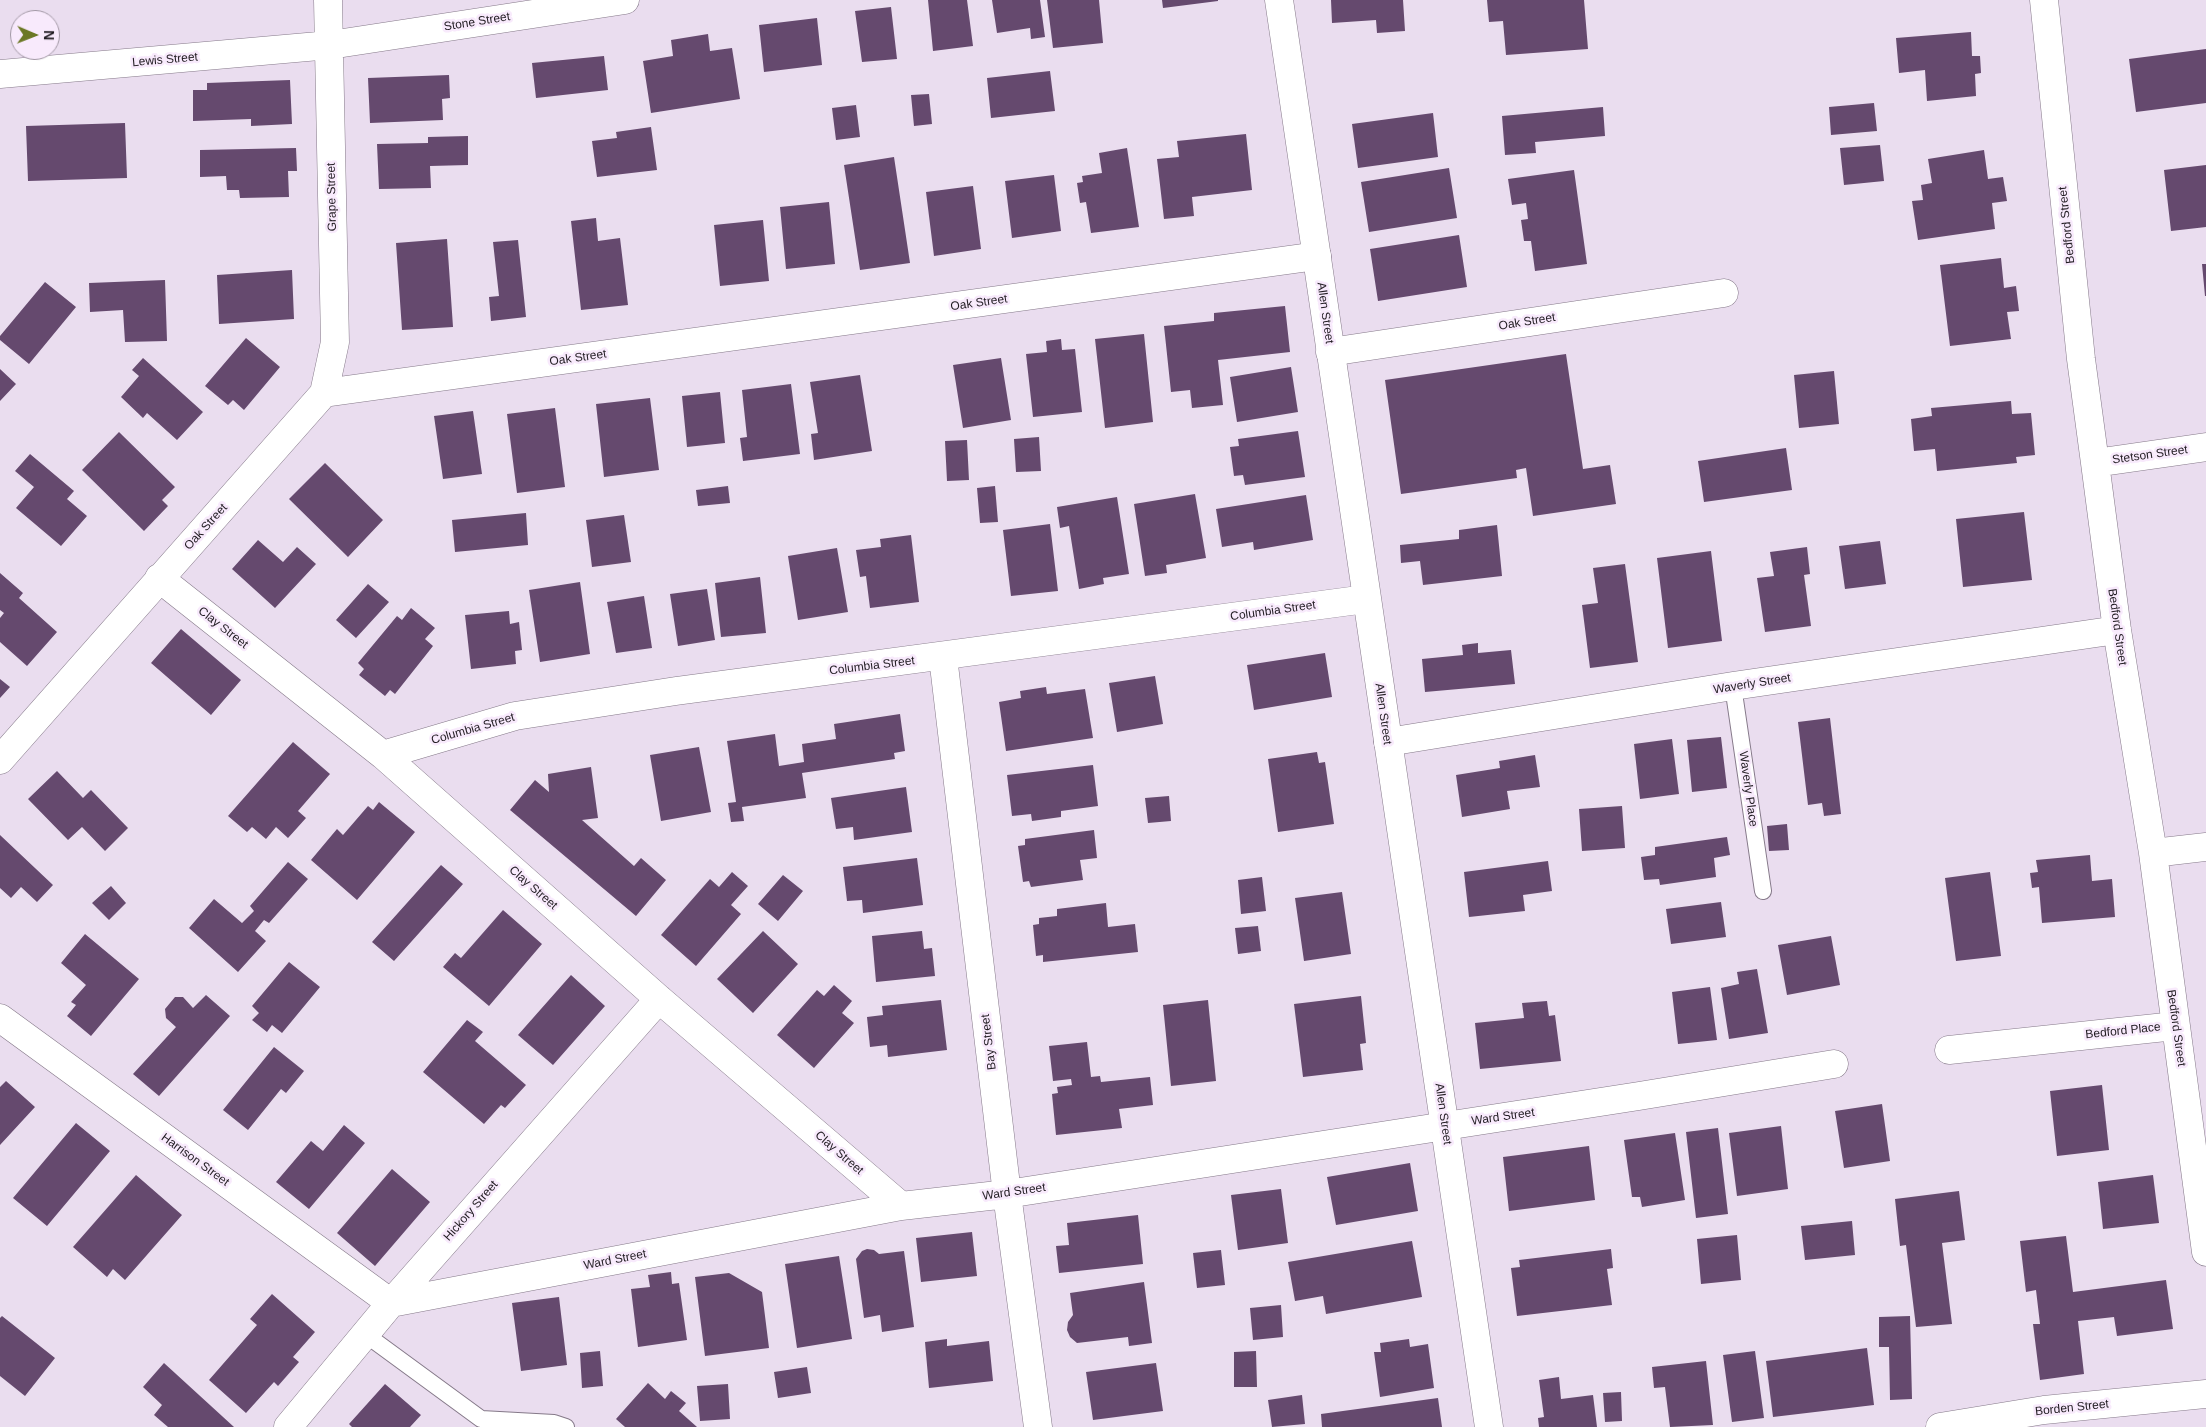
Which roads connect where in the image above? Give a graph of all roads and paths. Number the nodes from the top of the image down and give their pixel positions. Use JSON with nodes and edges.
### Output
{"nodes":[{"id":1,"x":328,"y":0,"type":"edge"},
{"id":2,"x":625,"y":0,"type":"edge"},
{"id":3,"x":1279,"y":0,"type":"edge"},
{"id":4,"x":2044,"y":0,"type":"edge"},
{"id":5,"x":330,"y":45,"type":"junction"},
{"id":6,"x":0,"y":74,"type":"edge"},
{"id":7,"x":1317,"y":256,"type":"junction"},
{"id":8,"x":1724,"y":293,"type":"dead end"},
{"id":9,"x":1330,"y":352,"type":"junction"},
{"id":10,"x":324,"y":393,"type":"junction"},
{"id":11,"x":2206,"y":447,"type":"edge"},
{"id":12,"x":2095,"y":463,"type":"junction"},
{"id":13,"x":159,"y":578,"type":"junction"},
{"id":14,"x":1366,"y":598,"type":"junction"},
{"id":15,"x":2117,"y":630,"type":"junction"},
{"id":16,"x":944,"y":657,"type":"junction"},
{"id":17,"x":1733,"y":686,"type":"junction"},
{"id":18,"x":1388,"y":742,"type":"junction"},
{"id":19,"x":383,"y":755,"type":"junction"},
{"id":20,"x":0,"y":760,"type":"edge"},
{"id":21,"x":2206,"y":847,"type":"edge"},
{"id":22,"x":2153,"y":853,"type":"junction"},
{"id":23,"x":1763,"y":891,"type":"dead end"},
{"id":24,"x":659,"y":999,"type":"junction"},
{"id":25,"x":0,"y":1018,"type":"edge"},
{"id":26,"x":2175,"y":1026,"type":"junction"},
{"id":27,"x":1949,"y":1050,"type":"dead end"},
{"id":28,"x":1834,"y":1064,"type":"dead end"},
{"id":29,"x":1445,"y":1125,"type":"junction"},
{"id":30,"x":1007,"y":1194,"type":"junction"},
{"id":31,"x":900,"y":1206,"type":"junction"},
{"id":32,"x":2206,"y":1252,"type":"edge"},
{"id":33,"x":391,"y":1303,"type":"junction"},
{"id":34,"x":365,"y":1334,"type":"junction"},
{"id":35,"x":2206,"y":1394,"type":"edge"},
{"id":36,"x":530,"y":1425,"type":"edge"},
{"id":37,"x":288,"y":1427,"type":"edge"},
{"id":38,"x":566,"y":1427,"type":"edge"},
{"id":39,"x":1038,"y":1427,"type":"edge"},
{"id":40,"x":1489,"y":1427,"type":"edge"},
{"id":41,"x":1940,"y":1427,"type":"edge"}],
"edges":[{"from":1,"to":5,"type":"street","name":"Grape Street"},
{"from":2,"to":5,"type":"street","name":"Stone Street"},
{"from":3,"to":7,"type":"street","name":"Allen Street"},
{"from":4,"to":12,"type":"street","name":"Bedford Street"},
{"from":5,"to":6,"type":"street","name":"Lewis Street"},
{"from":5,"to":10,"type":"street","name":"Grape Street"},
{"from":7,"to":9,"type":"street","name":"Allen Street"},
{"from":7,"to":10,"type":"street","name":"Oak Street"},
{"from":8,"to":9,"type":"street","name":"Oak Street"},
{"from":9,"to":14,"type":"street","name":"Allen Street"},
{"from":10,"to":13,"type":"street","name":"Oak Street"},
{"from":11,"to":12,"type":"street","name":"Stetson Street"},
{"from":12,"to":15,"type":"street","name":"Bedford Street"},
{"from":13,"to":19,"type":"street","name":"Clay Street"},
{"from":13,"to":20,"type":"street","name":"Oak Street"},
{"from":14,"to":16,"type":"street","name":"Columbia Street"},
{"from":14,"to":18,"type":"street","name":"Allen Street"},
{"from":15,"to":17,"type":"street","name":"Waverly Street"},
{"from":15,"to":22,"type":"street","name":"Bedford Street"},
{"from":16,"to":19,"type":"street","name":"Columbia Street"},
{"from":16,"to":30,"type":"street","name":"Bay Street"},
{"from":17,"to":18,"type":"street","name":"Waverly Street"},
{"from":17,"to":23,"type":"lane","name":"Waverly Place"},
{"from":18,"to":29,"type":"street","name":"Allen Street"},
{"from":19,"to":24,"type":"street","name":"Clay Street"},
{"from":21,"to":22,"type":"street"},
{"from":22,"to":26,"type":"street","name":"Bedford Street"},
{"from":24,"to":31,"type":"street","name":"Clay Street"},
{"from":24,"to":33,"type":"street","name":"Hickory Street"},
{"from":25,"to":33,"type":"street","name":"Harrison Street"},
{"from":26,"to":27,"type":"street","name":"Bedford Place"},
{"from":26,"to":32,"type":"street","name":"Bedford Street"},
{"from":28,"to":29,"type":"street","name":"Ward Street"},
{"from":29,"to":30,"type":"street","name":"Ward Street"},
{"from":29,"to":40,"type":"street","name":"Allen Street"},
{"from":30,"to":31,"type":"street","name":"Ward Street"},
{"from":30,"to":39,"type":"street","name":"Bay Street"},
{"from":31,"to":33,"type":"street","name":"Ward Street"},
{"from":33,"to":34,"type":"street","name":"Hickory Street"},
{"from":34,"to":36,"type":"lane"},
{"from":34,"to":37,"type":"street","name":"Hickory Street"},
{"from":35,"to":41,"type":"street","name":"Borden Street"},
{"from":36,"to":38,"type":"lane"}]}
